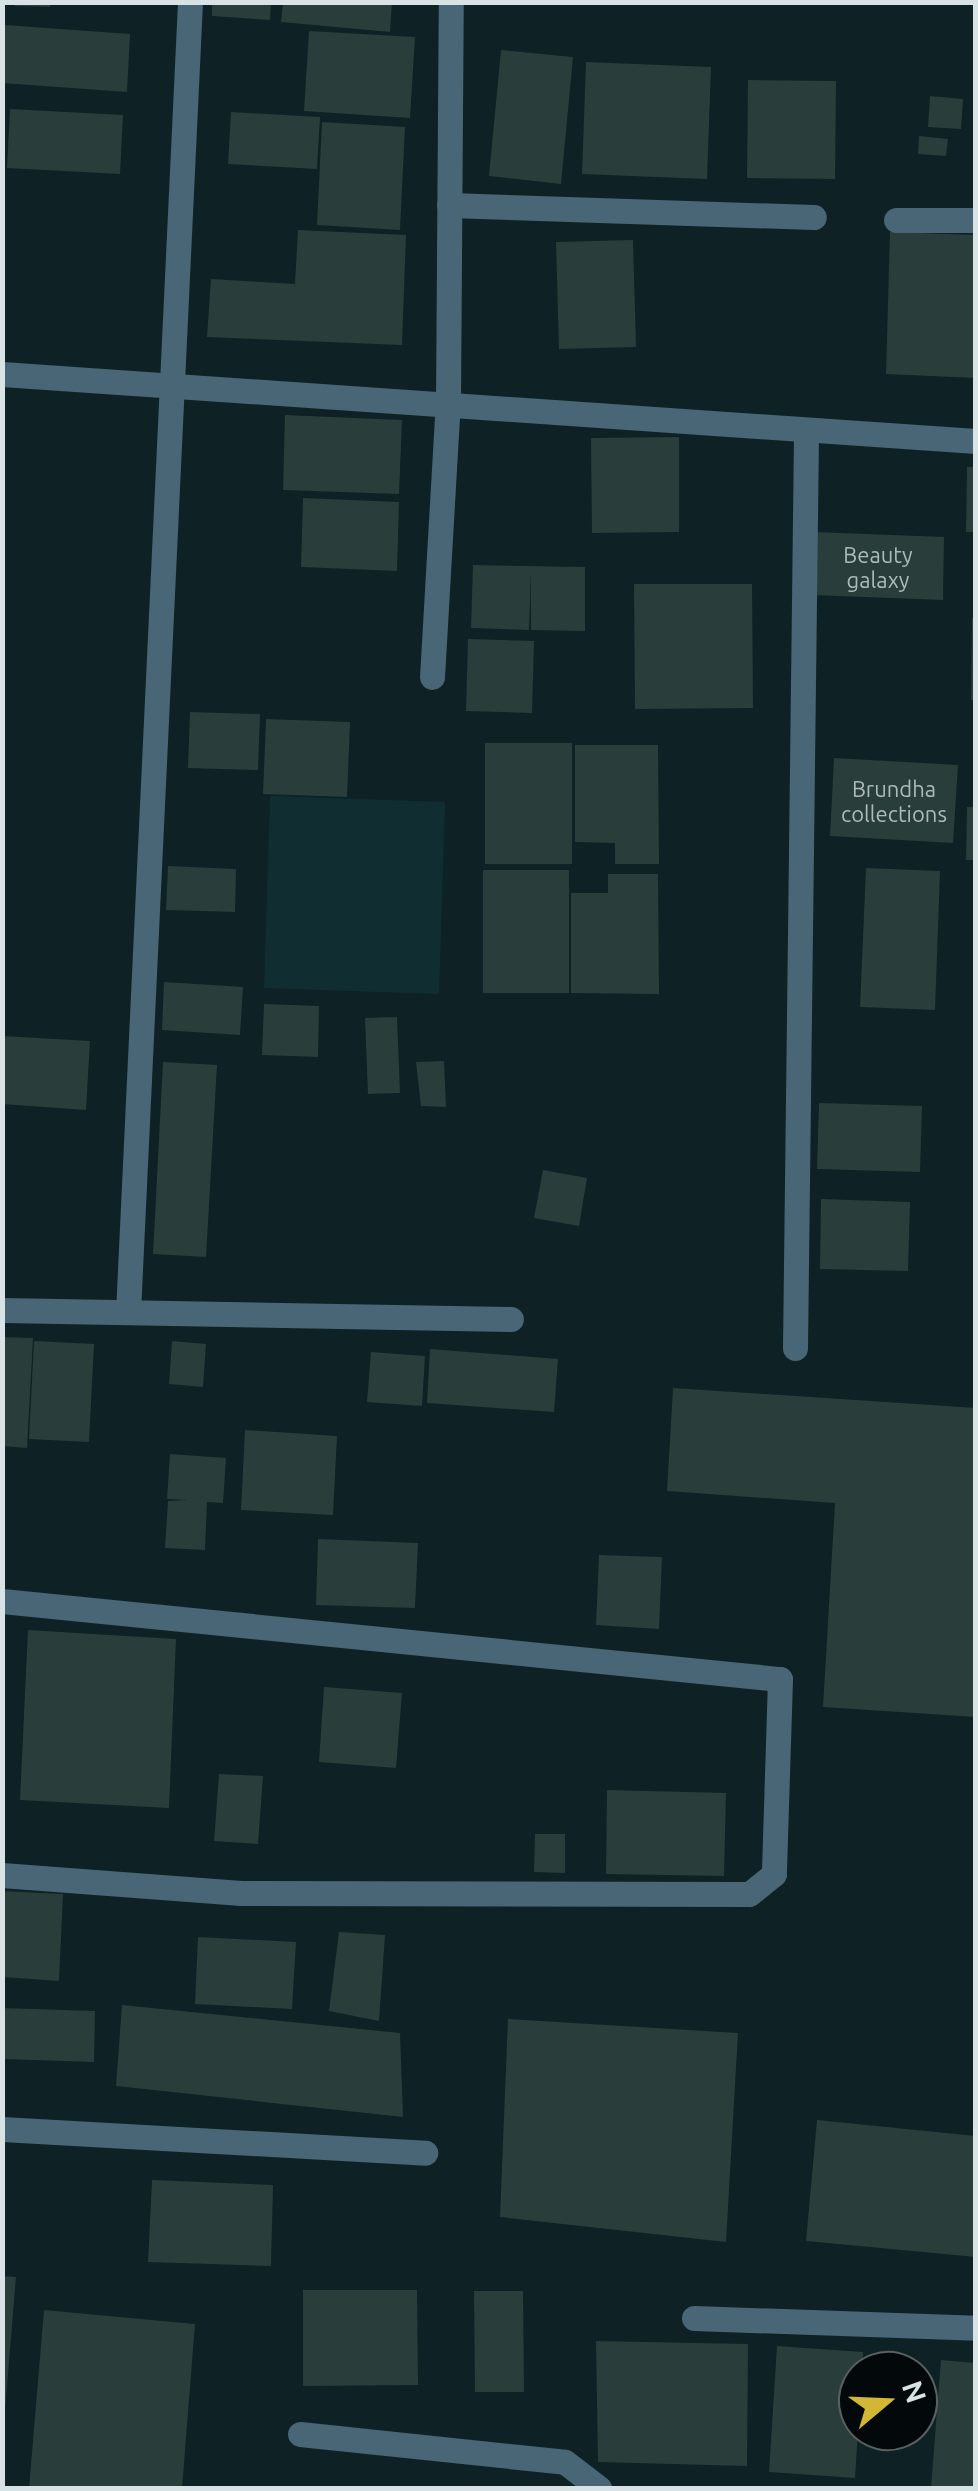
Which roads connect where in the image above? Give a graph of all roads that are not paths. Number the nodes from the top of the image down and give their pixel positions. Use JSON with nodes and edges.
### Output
{"nodes":[{"id":1,"x":190,"y":2,"type":"edge"},
{"id":2,"x":451,"y":2,"type":"edge"},
{"id":3,"x":449,"y":205,"type":"junction"},
{"id":4,"x":814,"y":217,"type":"dead end"},
{"id":5,"x":896,"y":220,"type":"dead end"},
{"id":6,"x":976,"y":220,"type":"edge"},
{"id":7,"x":2,"y":374,"type":"edge"},
{"id":8,"x":166,"y":380,"type":"junction"},
{"id":9,"x":448,"y":402,"type":"junction"},
{"id":10,"x":806,"y":430,"type":"junction"},
{"id":11,"x":976,"y":442,"type":"edge"},
{"id":12,"x":432,"y":677,"type":"dead end"},
{"id":13,"x":2,"y":1310,"type":"edge"},
{"id":14,"x":128,"y":1312,"type":"junction"},
{"id":15,"x":511,"y":1319,"type":"dead end"},
{"id":16,"x":795,"y":1348,"type":"dead end"},
{"id":17,"x":2,"y":1601,"type":"edge"},
{"id":18,"x":2,"y":1876,"type":"edge"},
{"id":19,"x":2,"y":2129,"type":"edge"},
{"id":20,"x":425,"y":2153,"type":"dead end"},
{"id":21,"x":694,"y":2318,"type":"dead end"},
{"id":22,"x":976,"y":2328,"type":"edge"},
{"id":23,"x":300,"y":2434,"type":"dead end"},
{"id":24,"x":599,"y":2488,"type":"edge"}],
"edges":[{"from":1,"to":8,"type":"street"},
{"from":2,"to":3,"type":"street"},
{"from":3,"to":4,"type":"street"},
{"from":3,"to":9,"type":"street"},
{"from":5,"to":6,"type":"street"},
{"from":7,"to":8,"type":"street"},
{"from":8,"to":9,"type":"street"},
{"from":8,"to":14,"type":"street"},
{"from":9,"to":10,"type":"street"},
{"from":9,"to":12,"type":"street"},
{"from":10,"to":11,"type":"street"},
{"from":10,"to":16,"type":"street"},
{"from":13,"to":14,"type":"street"},
{"from":14,"to":15,"type":"street"},
{"from":17,"to":18,"type":"street"},
{"from":19,"to":20,"type":"street"},
{"from":21,"to":22,"type":"street"},
{"from":23,"to":24,"type":"street"}]}
